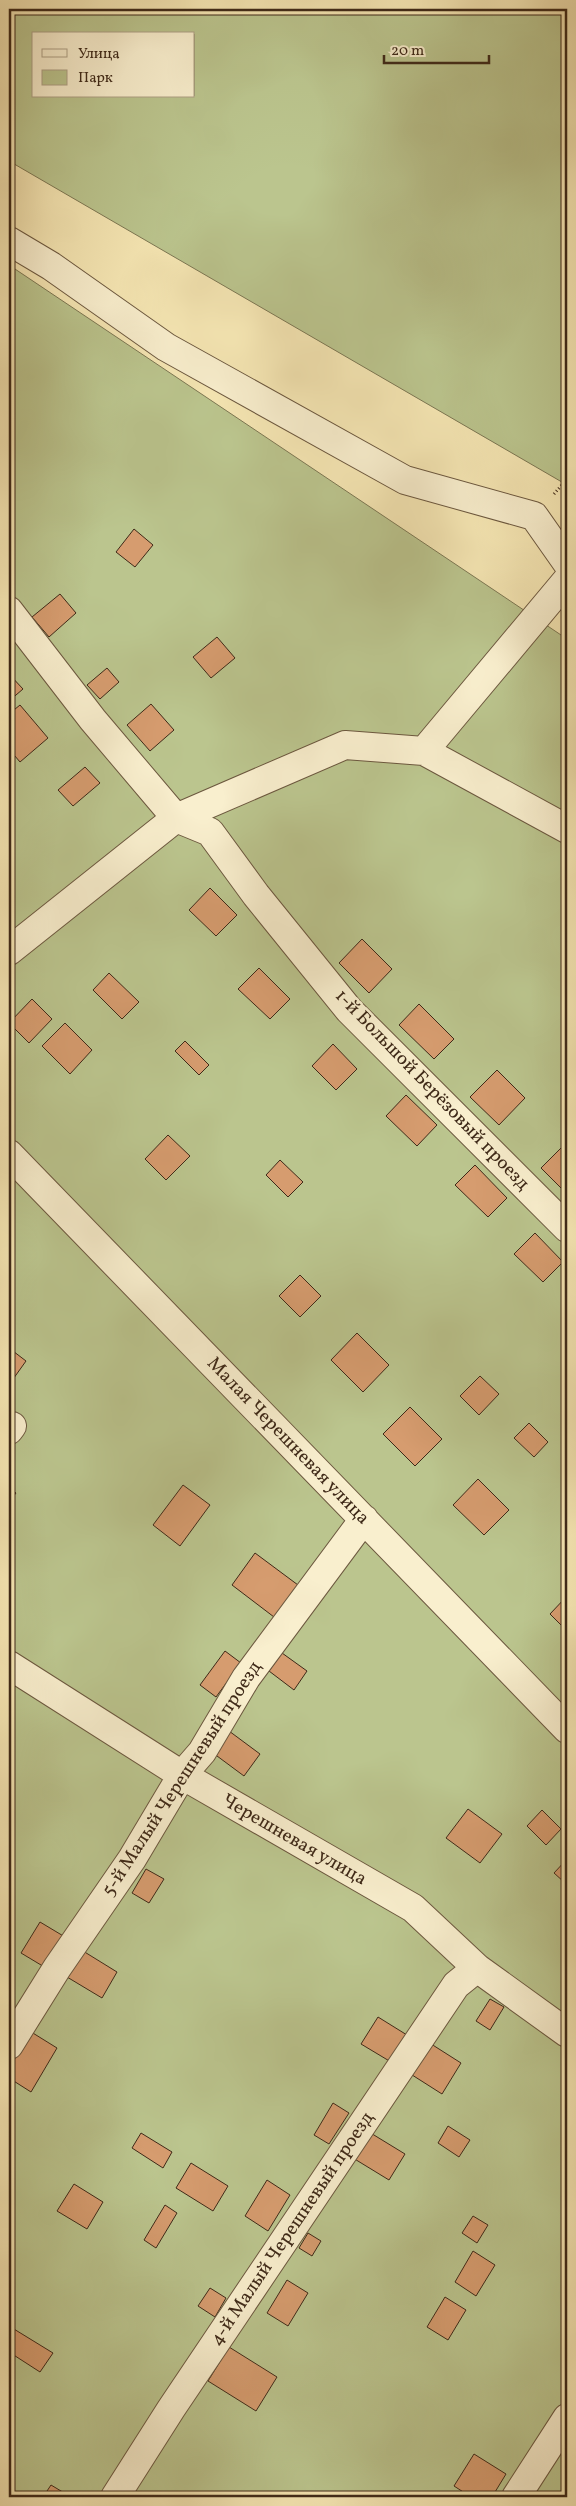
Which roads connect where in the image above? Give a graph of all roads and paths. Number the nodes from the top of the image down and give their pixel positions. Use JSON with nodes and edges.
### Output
{"nodes":[{"id":1,"x":9,"y":241,"type":"edge"},
{"id":2,"x":567,"y":563,"type":"edge"},
{"id":3,"x":567,"y":580,"type":"edge"},
{"id":4,"x":9,"y":612,"type":"edge"},
{"id":5,"x":424,"y":751,"type":"junction"},
{"id":6,"x":176,"y":818,"type":"junction"},
{"id":7,"x":567,"y":829,"type":"edge"},
{"id":8,"x":9,"y":951,"type":"edge"},
{"id":9,"x":9,"y":1154,"type":"edge"},
{"id":10,"x":567,"y":1228,"type":"edge"},
{"id":11,"x":364,"y":1519,"type":"junction"},
{"id":12,"x":9,"y":1665,"type":"edge"},
{"id":13,"x":567,"y":1728,"type":"edge"},
{"id":14,"x":182,"y":1775,"type":"junction"},
{"id":15,"x":477,"y":1968,"type":"junction"},
{"id":16,"x":567,"y":2032,"type":"edge"},
{"id":17,"x":9,"y":2045,"type":"edge"},
{"id":18,"x":567,"y":2418,"type":"edge"},
{"id":19,"x":115,"y":2497,"type":"edge"},
{"id":20,"x":516,"y":2497,"type":"edge"}],
"edges":[{"from":1,"to":2,"type":"lane"},
{"from":3,"to":5,"type":"lane"},
{"from":4,"to":6,"type":"lane","name":"1-й Большой Берёзовый проезд"},
{"from":5,"to":6,"type":"lane"},
{"from":5,"to":7,"type":"lane"},
{"from":6,"to":8,"type":"lane"},
{"from":6,"to":10,"type":"lane","name":"1-й Большой Берёзовый проезд"},
{"from":9,"to":11,"type":"lane","name":"Малая Черешневая улица"},
{"from":11,"to":13,"type":"lane","name":"Малая Черешневая улица"},
{"from":11,"to":14,"type":"lane","name":"5-й Малый Черешневый проезд"},
{"from":12,"to":14,"type":"lane","name":"Черешневая улица"},
{"from":14,"to":15,"type":"lane","name":"Черешневая улица"},
{"from":14,"to":17,"type":"lane","name":"5-й Малый Черешневый проезд"},
{"from":15,"to":16,"type":"lane","name":"Черешневая улица"},
{"from":15,"to":19,"type":"lane","name":"4-й Малый Черешневый проезд"},
{"from":18,"to":20,"type":"lane"}]}
